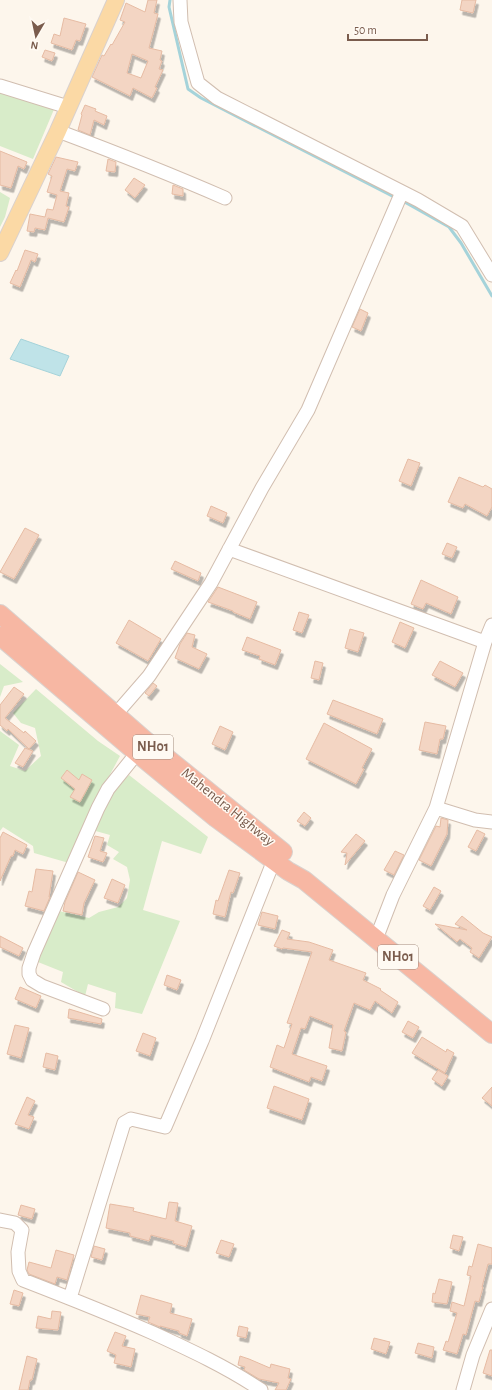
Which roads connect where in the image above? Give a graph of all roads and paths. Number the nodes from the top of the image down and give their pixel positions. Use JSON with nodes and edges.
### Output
{"nodes":[{"id":1,"x":116,"y":0,"type":"edge"},
{"id":2,"x":180,"y":0,"type":"edge"},
{"id":3,"x":0,"y":86,"type":"edge"},
{"id":4,"x":68,"y":107,"type":"junction"},
{"id":5,"x":58,"y":131,"type":"junction"},
{"id":6,"x":402,"y":192,"type":"junction"},
{"id":7,"x":225,"y":198,"type":"dead end"},
{"id":8,"x":0,"y":253,"type":"edge"},
{"id":9,"x":492,"y":275,"type":"edge"},
{"id":10,"x":229,"y":549,"type":"junction"},
{"id":11,"x":0,"y":614,"type":"edge"},
{"id":12,"x":492,"y":625,"type":"edge"},
{"id":13,"x":0,"y":636,"type":"edge"},
{"id":14,"x":485,"y":642,"type":"junction"},
{"id":15,"x":116,"y":714,"type":"junction"},
{"id":16,"x":137,"y":753,"type":"junction"},
{"id":17,"x":436,"y":808,"type":"junction"},
{"id":18,"x":492,"y":822,"type":"edge"},
{"id":19,"x":274,"y":860,"type":"junction"},
{"id":20,"x":304,"y":880,"type":"junction"},
{"id":21,"x":376,"y":939,"type":"junction"},
{"id":22,"x":103,"y":1009,"type":"dead end"},
{"id":23,"x":492,"y":1034,"type":"edge"},
{"id":24,"x":0,"y":1220,"type":"edge"},
{"id":25,"x":70,"y":1298,"type":"junction"},
{"id":26,"x":492,"y":1308,"type":"edge"},
{"id":27,"x":261,"y":1390,"type":"edge"},
{"id":28,"x":463,"y":1390,"type":"edge"}],
"edges":[{"from":1,"to":4,"type":"main road"},
{"from":2,"to":6,"type":"street"},
{"from":3,"to":4,"type":"street"},
{"from":4,"to":5,"type":"main road"},
{"from":5,"to":7,"type":"street"},
{"from":5,"to":8,"type":"main road"},
{"from":6,"to":9,"type":"street"},
{"from":6,"to":10,"type":"street"},
{"from":10,"to":14,"type":"street"},
{"from":10,"to":15,"type":"street"},
{"from":11,"to":15,"type":"highway","name":"Mahendra Highway","number":"NH01"},
{"from":12,"to":14,"type":"street"},
{"from":13,"to":16,"type":"highway","name":"Mahendra Highway","number":"NH01"},
{"from":14,"to":17,"type":"street"},
{"from":15,"to":20,"type":"highway","name":"Mahendra Highway","number":"NH01"},
{"from":16,"to":19,"type":"highway","name":"Mahendra Highway","number":"NH01"},
{"from":16,"to":22,"type":"street"},
{"from":17,"to":18,"type":"street"},
{"from":17,"to":21,"type":"street"},
{"from":19,"to":20,"type":"highway","name":"Mahendra Highway","number":"NH01"},
{"from":19,"to":25,"type":"street"},
{"from":20,"to":21,"type":"highway","name":"Mahendra Highway","number":"NH01"},
{"from":21,"to":23,"type":"highway","name":"Mahendra Highway","number":"NH01"},
{"from":24,"to":25,"type":"street"},
{"from":25,"to":27,"type":"street"},
{"from":26,"to":28,"type":"street"}]}
